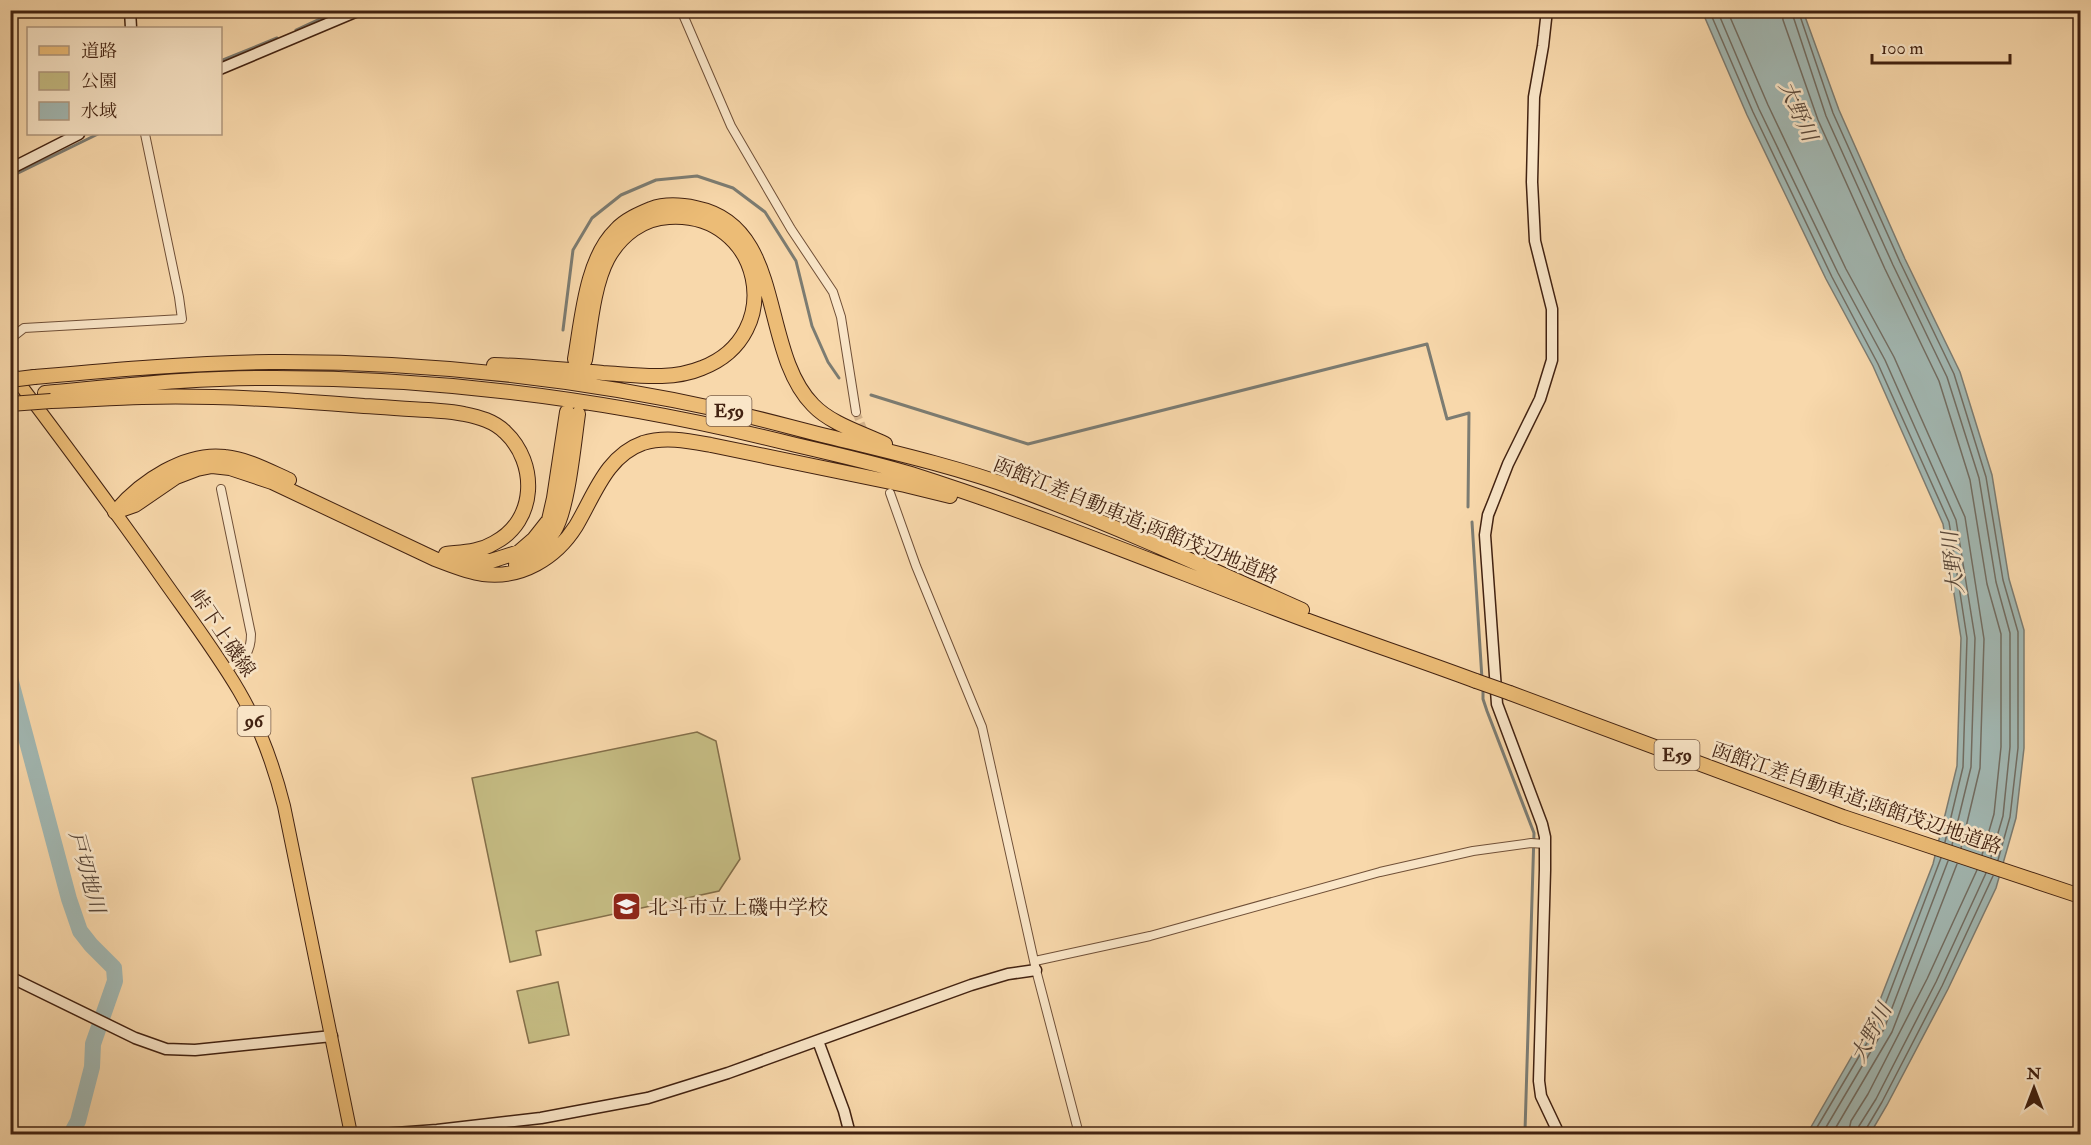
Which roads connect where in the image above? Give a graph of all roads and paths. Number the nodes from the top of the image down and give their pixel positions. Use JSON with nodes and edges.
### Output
{"nodes":[{"id":1,"x":130,"y":10,"type":"edge"},
{"id":2,"x":360,"y":10,"type":"edge"},
{"id":3,"x":681,"y":10,"type":"edge"},
{"id":4,"x":1547,"y":10,"type":"edge"},
{"id":5,"x":131,"y":27,"type":"edge"},
{"id":6,"x":222,"y":68,"type":"edge"},
{"id":7,"x":78,"y":135,"type":"edge"},
{"id":8,"x":145,"y":135,"type":"edge"},
{"id":9,"x":10,"y":169,"type":"edge"},
{"id":10,"x":10,"y":339,"type":"edge"},
{"id":11,"x":357,"y":364,"type":"junction"},
{"id":12,"x":10,"y":371,"type":"edge"},
{"id":13,"x":10,"y":380,"type":"edge"},
{"id":14,"x":48,"y":397,"type":"junction"},
{"id":15,"x":10,"y":398,"type":"edge"},
{"id":16,"x":10,"y":404,"type":"edge"},
{"id":17,"x":856,"y":412,"type":"tunnel mouth"},
{"id":18,"x":915,"y":458,"type":"junction"},
{"id":19,"x":221,"y":489,"type":"dead end"},
{"id":20,"x":890,"y":493,"type":"dead end"},
{"id":21,"x":115,"y":512,"type":"junction"},
{"id":22,"x":1062,"y":525,"type":"junction"},
{"id":23,"x":446,"y":554,"type":"junction"},
{"id":24,"x":485,"y":574,"type":"junction"},
{"id":25,"x":1386,"y":647,"type":"junction"},
{"id":26,"x":226,"y":670,"type":"junction"},
{"id":27,"x":1537,"y":843,"type":"junction"},
{"id":28,"x":2080,"y":896,"type":"edge"},
{"id":29,"x":1035,"y":965,"type":"junction"},
{"id":30,"x":10,"y":977,"type":"edge"},
{"id":31,"x":332,"y":1036,"type":"junction"},
{"id":32,"x":818,"y":1041,"type":"junction"},
{"id":33,"x":351,"y":1134,"type":"edge"},
{"id":34,"x":382,"y":1134,"type":"edge"},
{"id":35,"x":850,"y":1134,"type":"edge"},
{"id":36,"x":1079,"y":1134,"type":"edge"},
{"id":37,"x":1559,"y":1134,"type":"edge"}],
"edges":[{"from":1,"to":5,"type":"street"},
{"from":2,"to":6,"type":"street"},
{"from":3,"to":17,"type":"street"},
{"from":4,"to":27,"type":"street"},
{"from":7,"to":9,"type":"street"},
{"from":8,"to":10,"type":"street"},
{"from":11,"to":13,"type":"highway","name":"函館江差自動車道;函館茂辺地道路","number":"E59","bridge":true},
{"from":11,"to":18,"type":"highway","name":"函館江差自動車道;函館茂辺地道路","number":"E59"},
{"from":11,"to":18,"type":"highway"},
{"from":12,"to":21,"type":"main road","name":"峠下上磯線","number":"96"},
{"from":14,"to":15,"type":"highway","name":"函館江差自動車道;函館茂辺地道路","number":"E59"},
{"from":14,"to":16,"type":"highway","bridge":true},
{"from":14,"to":22,"type":"highway","name":"函館江差自動車道;函館茂辺地道路","number":"E59"},
{"from":14,"to":23,"type":"highway"},
{"from":18,"to":25,"type":"highway","name":"函館江差自動車道;函館茂辺地道路","number":"E59"},
{"from":19,"to":26,"type":"street"},
{"from":20,"to":29,"type":"street"},
{"from":21,"to":23,"type":"highway"},
{"from":21,"to":24,"type":"highway"},
{"from":21,"to":26,"type":"main road","name":"峠下上磯線","number":"96"},
{"from":22,"to":24,"type":"highway"},
{"from":22,"to":25,"type":"highway","name":"函館江差自動車道;函館茂辺地道路","number":"E59"},
{"from":23,"to":24,"type":"highway"},
{"from":25,"to":28,"type":"highway","name":"函館江差自動車道;函館茂辺地道路","number":"E59","bridge":true},
{"from":26,"to":31,"type":"main road","name":"峠下上磯線","number":"96"},
{"from":27,"to":29,"type":"street"},
{"from":27,"to":37,"type":"street"},
{"from":29,"to":32,"type":"street"},
{"from":29,"to":36,"type":"street"},
{"from":30,"to":31,"type":"street"},
{"from":31,"to":33,"type":"main road","name":"峠下上磯線","number":"96"},
{"from":32,"to":34,"type":"street"},
{"from":32,"to":35,"type":"street"}]}
